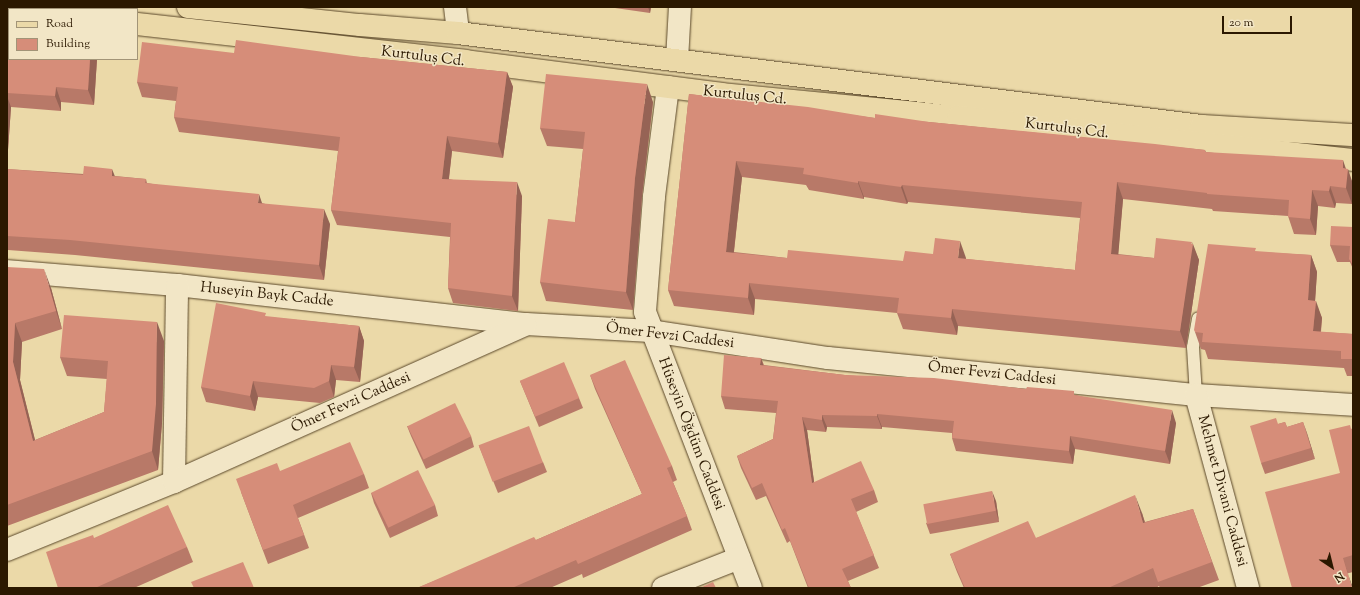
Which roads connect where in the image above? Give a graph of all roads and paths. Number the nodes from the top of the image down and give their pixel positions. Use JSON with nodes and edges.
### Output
{"nodes":[{"id":1,"x":188,"y":7,"type":"edge"},
{"id":2,"x":455,"y":7,"type":"edge"},
{"id":3,"x":680,"y":7,"type":"edge"},
{"id":4,"x":138,"y":24,"type":"edge"},
{"id":5,"x":458,"y":32,"type":"junction"},
{"id":6,"x":677,"y":60,"type":"junction"},
{"id":7,"x":668,"y":87,"type":"junction"},
{"id":8,"x":1353,"y":135,"type":"edge"},
{"id":9,"x":1353,"y":160,"type":"edge"},
{"id":10,"x":7,"y":271,"type":"edge"},
{"id":11,"x":177,"y":285,"type":"junction"},
{"id":12,"x":1199,"y":308,"type":"edge"},
{"id":13,"x":526,"y":324,"type":"junction"},
{"id":14,"x":651,"y":331,"type":"junction"},
{"id":15,"x":1196,"y":395,"type":"junction"},
{"id":16,"x":1353,"y":405,"type":"edge"},
{"id":17,"x":174,"y":482,"type":"junction"},
{"id":18,"x":7,"y":550,"type":"edge"},
{"id":19,"x":739,"y":558,"type":"junction"},
{"id":20,"x":663,"y":588,"type":"edge"},
{"id":21,"x":751,"y":588,"type":"edge"},
{"id":22,"x":1248,"y":588,"type":"edge"}],
"edges":[{"from":1,"to":5,"type":"main road","name":"Kurtuluş Cd."},
{"from":2,"to":5,"type":"street"},
{"from":3,"to":6,"type":"street"},
{"from":4,"to":7,"type":"main road","name":"Kurtuluş Cd."},
{"from":5,"to":6,"type":"main road","name":"Kurtuluş Cd."},
{"from":6,"to":8,"type":"main road","name":"Kurtuluş Cd."},
{"from":7,"to":9,"type":"main road","name":"Kurtuluş Cd."},
{"from":7,"to":14,"type":"street","name":"Hüseyin Öğdüm Caddesi"},
{"from":10,"to":11,"type":"street","name":"Huseyin Bayk Cadde"},
{"from":11,"to":13,"type":"street","name":"Huseyin Bayk Cadde"},
{"from":11,"to":17,"type":"street"},
{"from":12,"to":15,"type":"lane"},
{"from":13,"to":14,"type":"street","name":"Ömer Fevzi Caddesi"},
{"from":13,"to":17,"type":"street","name":"Ömer Fevzi Caddesi"},
{"from":14,"to":15,"type":"street","name":"Ömer Fevzi Caddesi"},
{"from":14,"to":19,"type":"street","name":"Hüseyin Öğdüm Caddesi"},
{"from":15,"to":16,"type":"street","name":"Ömer Fevzi Caddesi"},
{"from":15,"to":22,"type":"street","name":"Mehmet Divani Caddesi"},
{"from":17,"to":18,"type":"street","name":"Ömer Fevzi Caddesi"},
{"from":19,"to":20,"type":"street"},
{"from":19,"to":21,"type":"street","name":"Hüseyin Öğdüm Caddesi"}]}
